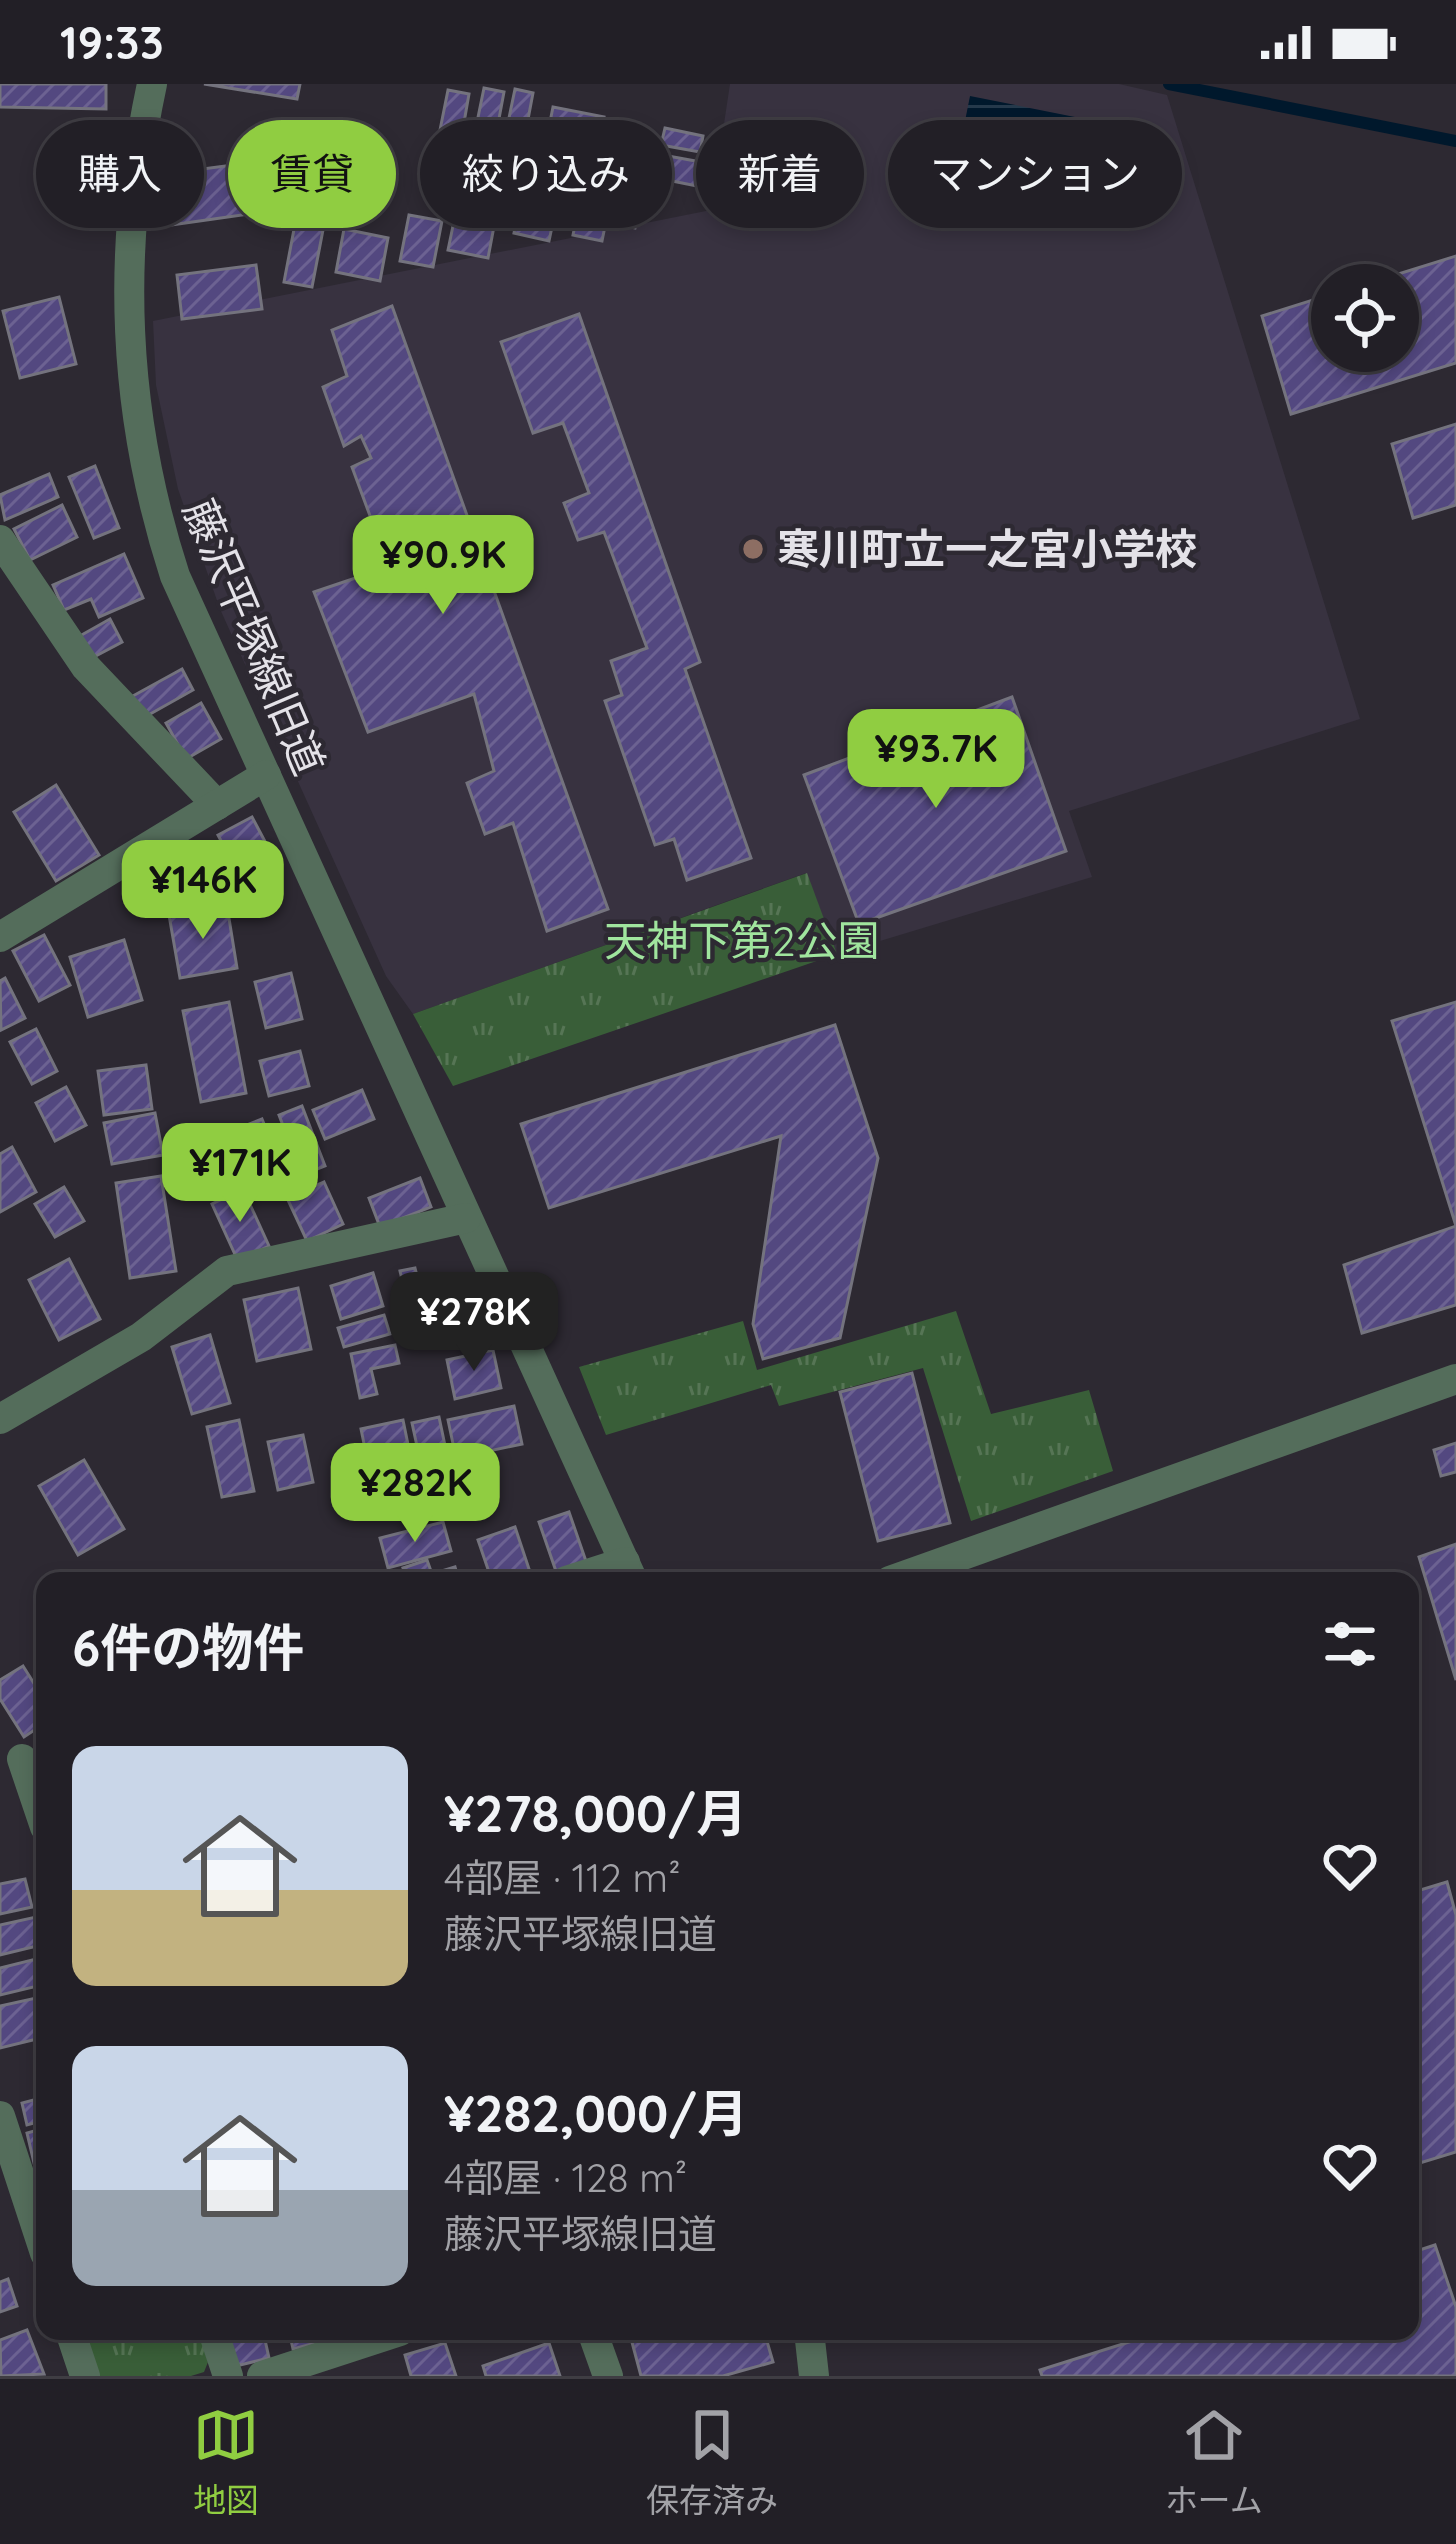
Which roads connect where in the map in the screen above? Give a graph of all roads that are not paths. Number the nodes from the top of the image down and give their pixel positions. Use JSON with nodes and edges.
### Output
{"nodes":[{"id":1,"x":152,"y":84,"type":"edge"},
{"id":2,"x":0,"y":540,"type":"edge"},
{"id":3,"x":266,"y":775,"type":"junction"},
{"id":4,"x":217,"y":805,"type":"junction"},
{"id":5,"x":0,"y":937,"type":"edge"},
{"id":6,"x":466,"y":1218,"type":"junction"},
{"id":7,"x":1456,"y":1379,"type":"edge"},
{"id":8,"x":0,"y":1419,"type":"edge"},
{"id":9,"x":629,"y":1571,"type":"edge"},
{"id":10,"x":915,"y":1572,"type":"edge"},
{"id":11,"x":22,"y":1759,"type":"edge"},
{"id":12,"x":36,"y":1800,"type":"edge"},
{"id":13,"x":0,"y":2116,"type":"edge"},
{"id":14,"x":36,"y":2226,"type":"edge"},
{"id":15,"x":73,"y":2340,"type":"edge"},
{"id":16,"x":216,"y":2340,"type":"edge"},
{"id":17,"x":375,"y":2340,"type":"edge"},
{"id":18,"x":595,"y":2340,"type":"edge"},
{"id":19,"x":810,"y":2340,"type":"edge"},
{"id":20,"x":340,"y":2364,"type":"edge"},
{"id":21,"x":85,"y":2376,"type":"edge"},
{"id":22,"x":228,"y":2376,"type":"edge"},
{"id":23,"x":262,"y":2376,"type":"edge"},
{"id":24,"x":608,"y":2376,"type":"edge"},
{"id":25,"x":814,"y":2376,"type":"edge"}],
"edges":[{"from":1,"to":3,"type":"street","name":"藤沢平塚線旧道"},
{"from":2,"to":4,"type":"street"},
{"from":3,"to":4,"type":"street"},
{"from":3,"to":6,"type":"street","name":"藤沢平塚線旧道"},
{"from":4,"to":5,"type":"street"},
{"from":6,"to":8,"type":"street"},
{"from":6,"to":9,"type":"street","name":"藤沢平塚線旧道"},
{"from":7,"to":10,"type":"street"},
{"from":11,"to":12,"type":"street"},
{"from":13,"to":14,"type":"street"},
{"from":15,"to":21,"type":"street"},
{"from":16,"to":22,"type":"street"},
{"from":17,"to":20,"type":"street"},
{"from":18,"to":24,"type":"street"},
{"from":19,"to":25,"type":"street"},
{"from":20,"to":23,"type":"street"}]}
